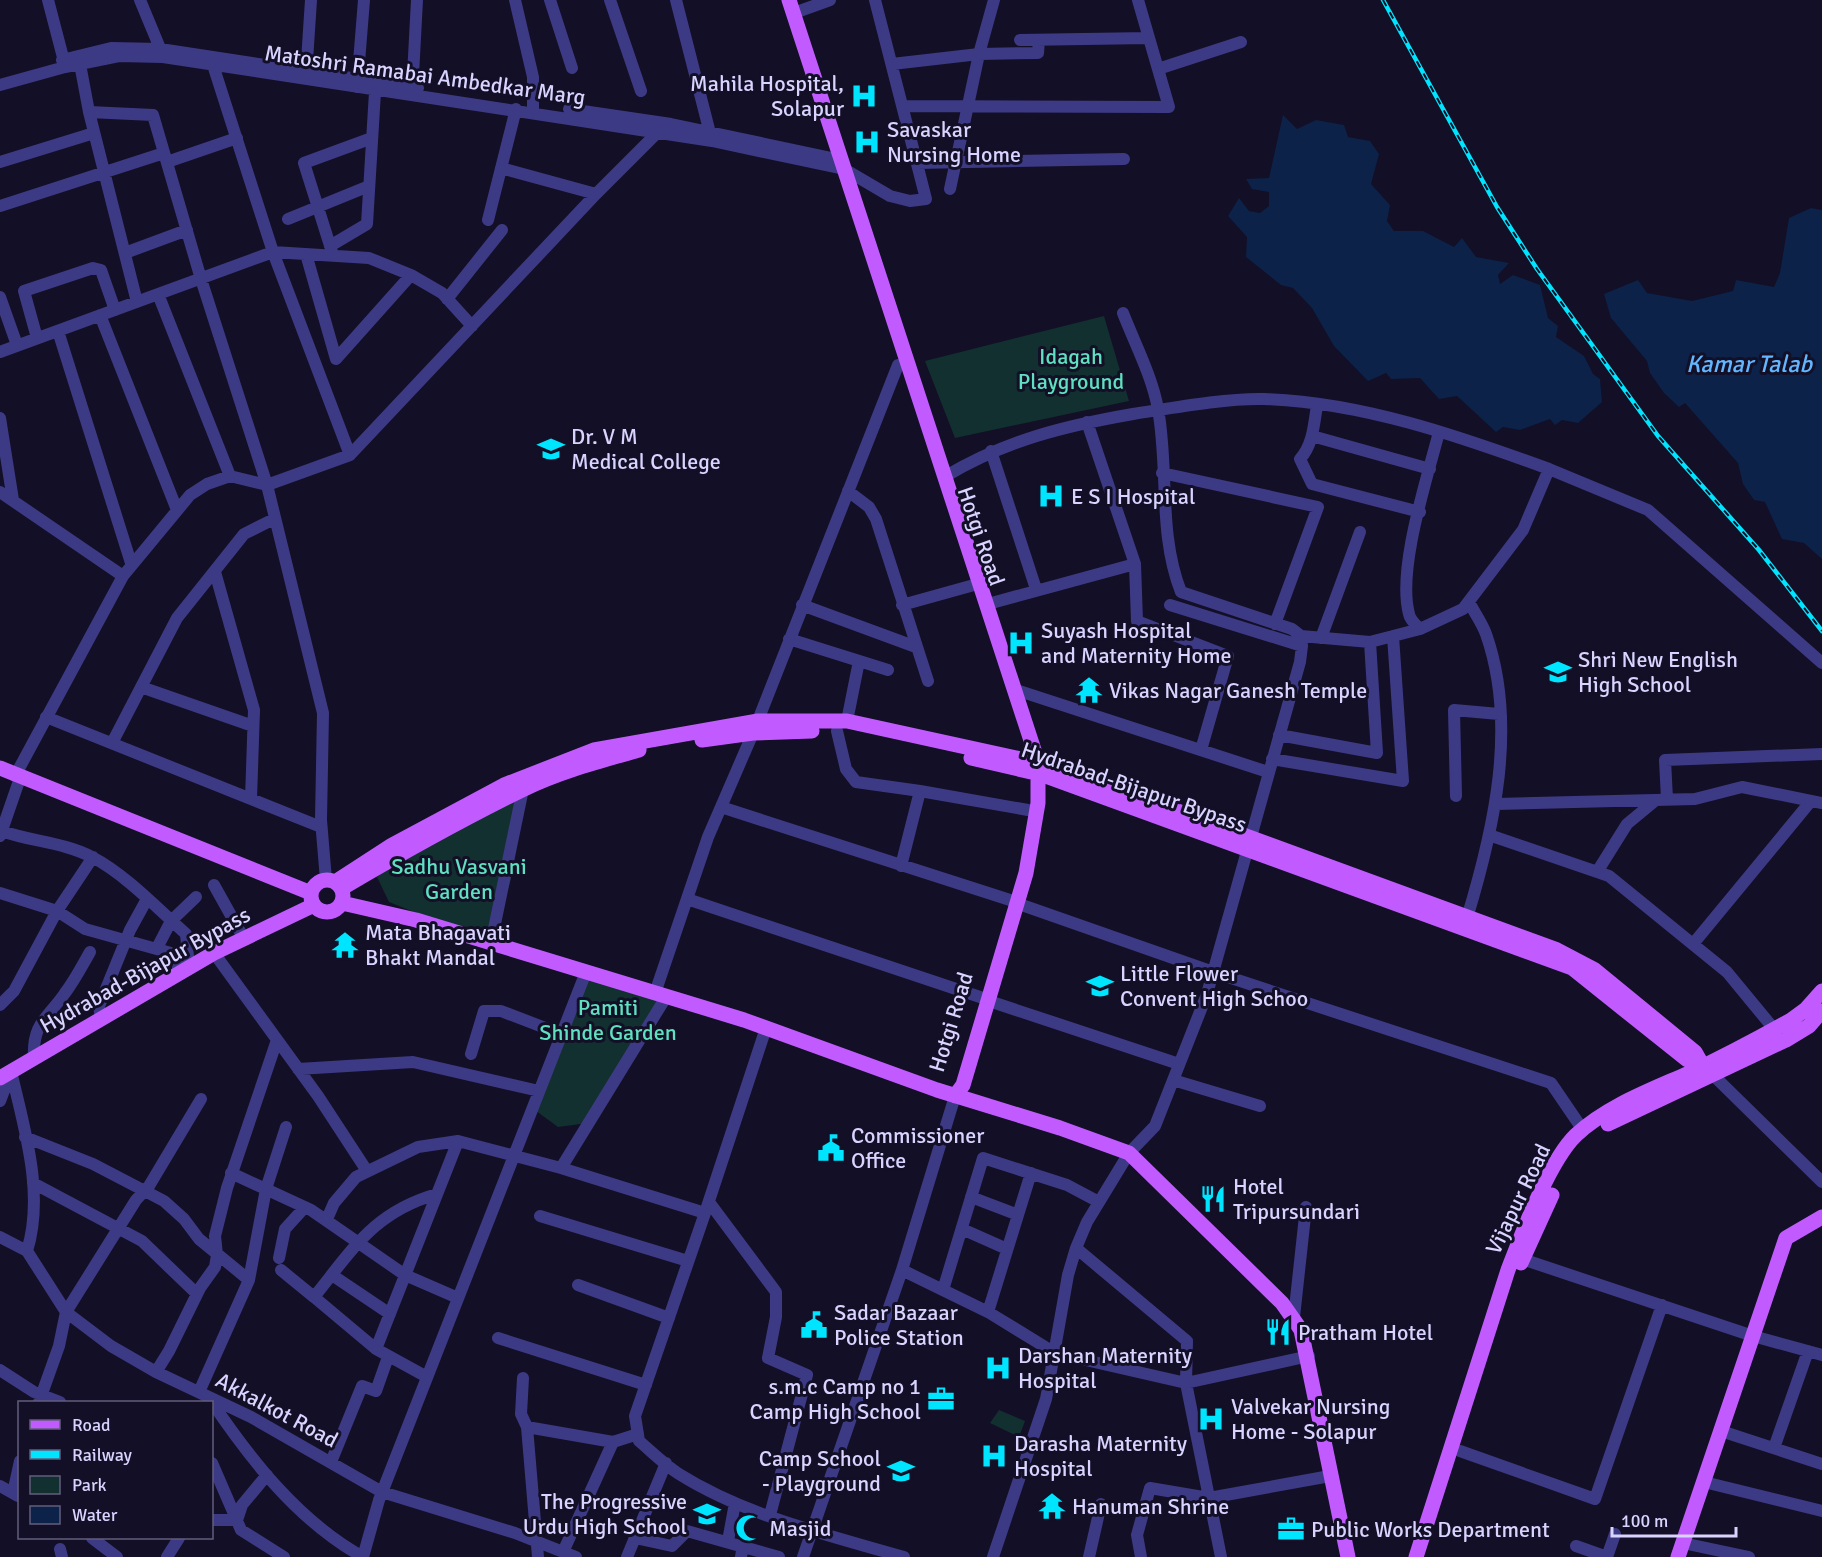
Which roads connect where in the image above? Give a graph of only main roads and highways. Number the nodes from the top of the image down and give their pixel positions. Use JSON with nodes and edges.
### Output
{"nodes":[{"id":1,"x":781,"y":0,"type":"edge"},
{"id":2,"x":791,"y":7,"type":"edge"},
{"id":3,"x":838,"y":164,"type":"junction"},
{"id":4,"x":755,"y":727,"type":"junction"},
{"id":5,"x":1035,"y":767,"type":"junction"},
{"id":6,"x":0,"y":768,"type":"edge"},
{"id":7,"x":1249,"y":844,"type":"junction"},
{"id":8,"x":336,"y":888,"type":"junction"},
{"id":9,"x":312,"y":899,"type":"junction"},
{"id":10,"x":1015,"y":902,"type":"junction"},
{"id":11,"x":1822,"y":991,"type":"edge"},
{"id":12,"x":1822,"y":1011,"type":"edge"},
{"id":13,"x":1708,"y":1070,"type":"junction"},
{"id":14,"x":6,"y":1074,"type":"edge"},
{"id":15,"x":955,"y":1096,"type":"junction"},
{"id":16,"x":1822,"y":1217,"type":"edge"},
{"id":17,"x":1681,"y":1550,"type":"edge"},
{"id":18,"x":1348,"y":1557,"type":"edge"},
{"id":19,"x":1416,"y":1557,"type":"edge"},
{"id":20,"x":1425,"y":1557,"type":"edge"}],
"edges":[{"from":1,"to":3,"type":"main road","name":"Hotgi Road"},
{"from":2,"to":3,"type":"main road","name":"Hotgi Road"},
{"from":3,"to":5,"type":"main road","name":"Hotgi Road"},
{"from":3,"to":5,"type":"main road","name":"Hotgi Road"},
{"from":4,"to":5,"type":"main road","name":"Hydrabad-Bijapur Bypass"},
{"from":4,"to":8,"type":"main road","name":"Hydrabad-Bijapur Bypass"},
{"from":4,"to":8,"type":"main road"},
{"from":5,"to":7,"type":"main road","name":"Hydrabad-Bijapur Bypass"},
{"from":5,"to":10,"type":"main road","name":"Hotgi Road"},
{"from":5,"to":10,"type":"main road","name":"Hotgi Road"},
{"from":6,"to":9,"type":"main road"},
{"from":7,"to":13,"type":"main road","name":"Hydrabad-Bijapur Bypass"},
{"from":7,"to":13,"type":"main road"},
{"from":8,"to":9,"type":"main road"},
{"from":8,"to":9,"type":"main road"},
{"from":8,"to":15,"type":"main road"},
{"from":9,"to":14,"type":"main road","name":"Hydrabad-Bijapur Bypass"},
{"from":10,"to":15,"type":"main road","name":"Hotgi Road"},
{"from":11,"to":13,"type":"main road","name":"Vijapur Road"},
{"from":12,"to":13,"type":"main road","name":"Vijapur Road"},
{"from":13,"to":19,"type":"main road","name":"Vijapur Road"},
{"from":13,"to":20,"type":"main road","name":"Vijapur Road"},
{"from":15,"to":18,"type":"main road"},
{"from":16,"to":17,"type":"main road"}]}
